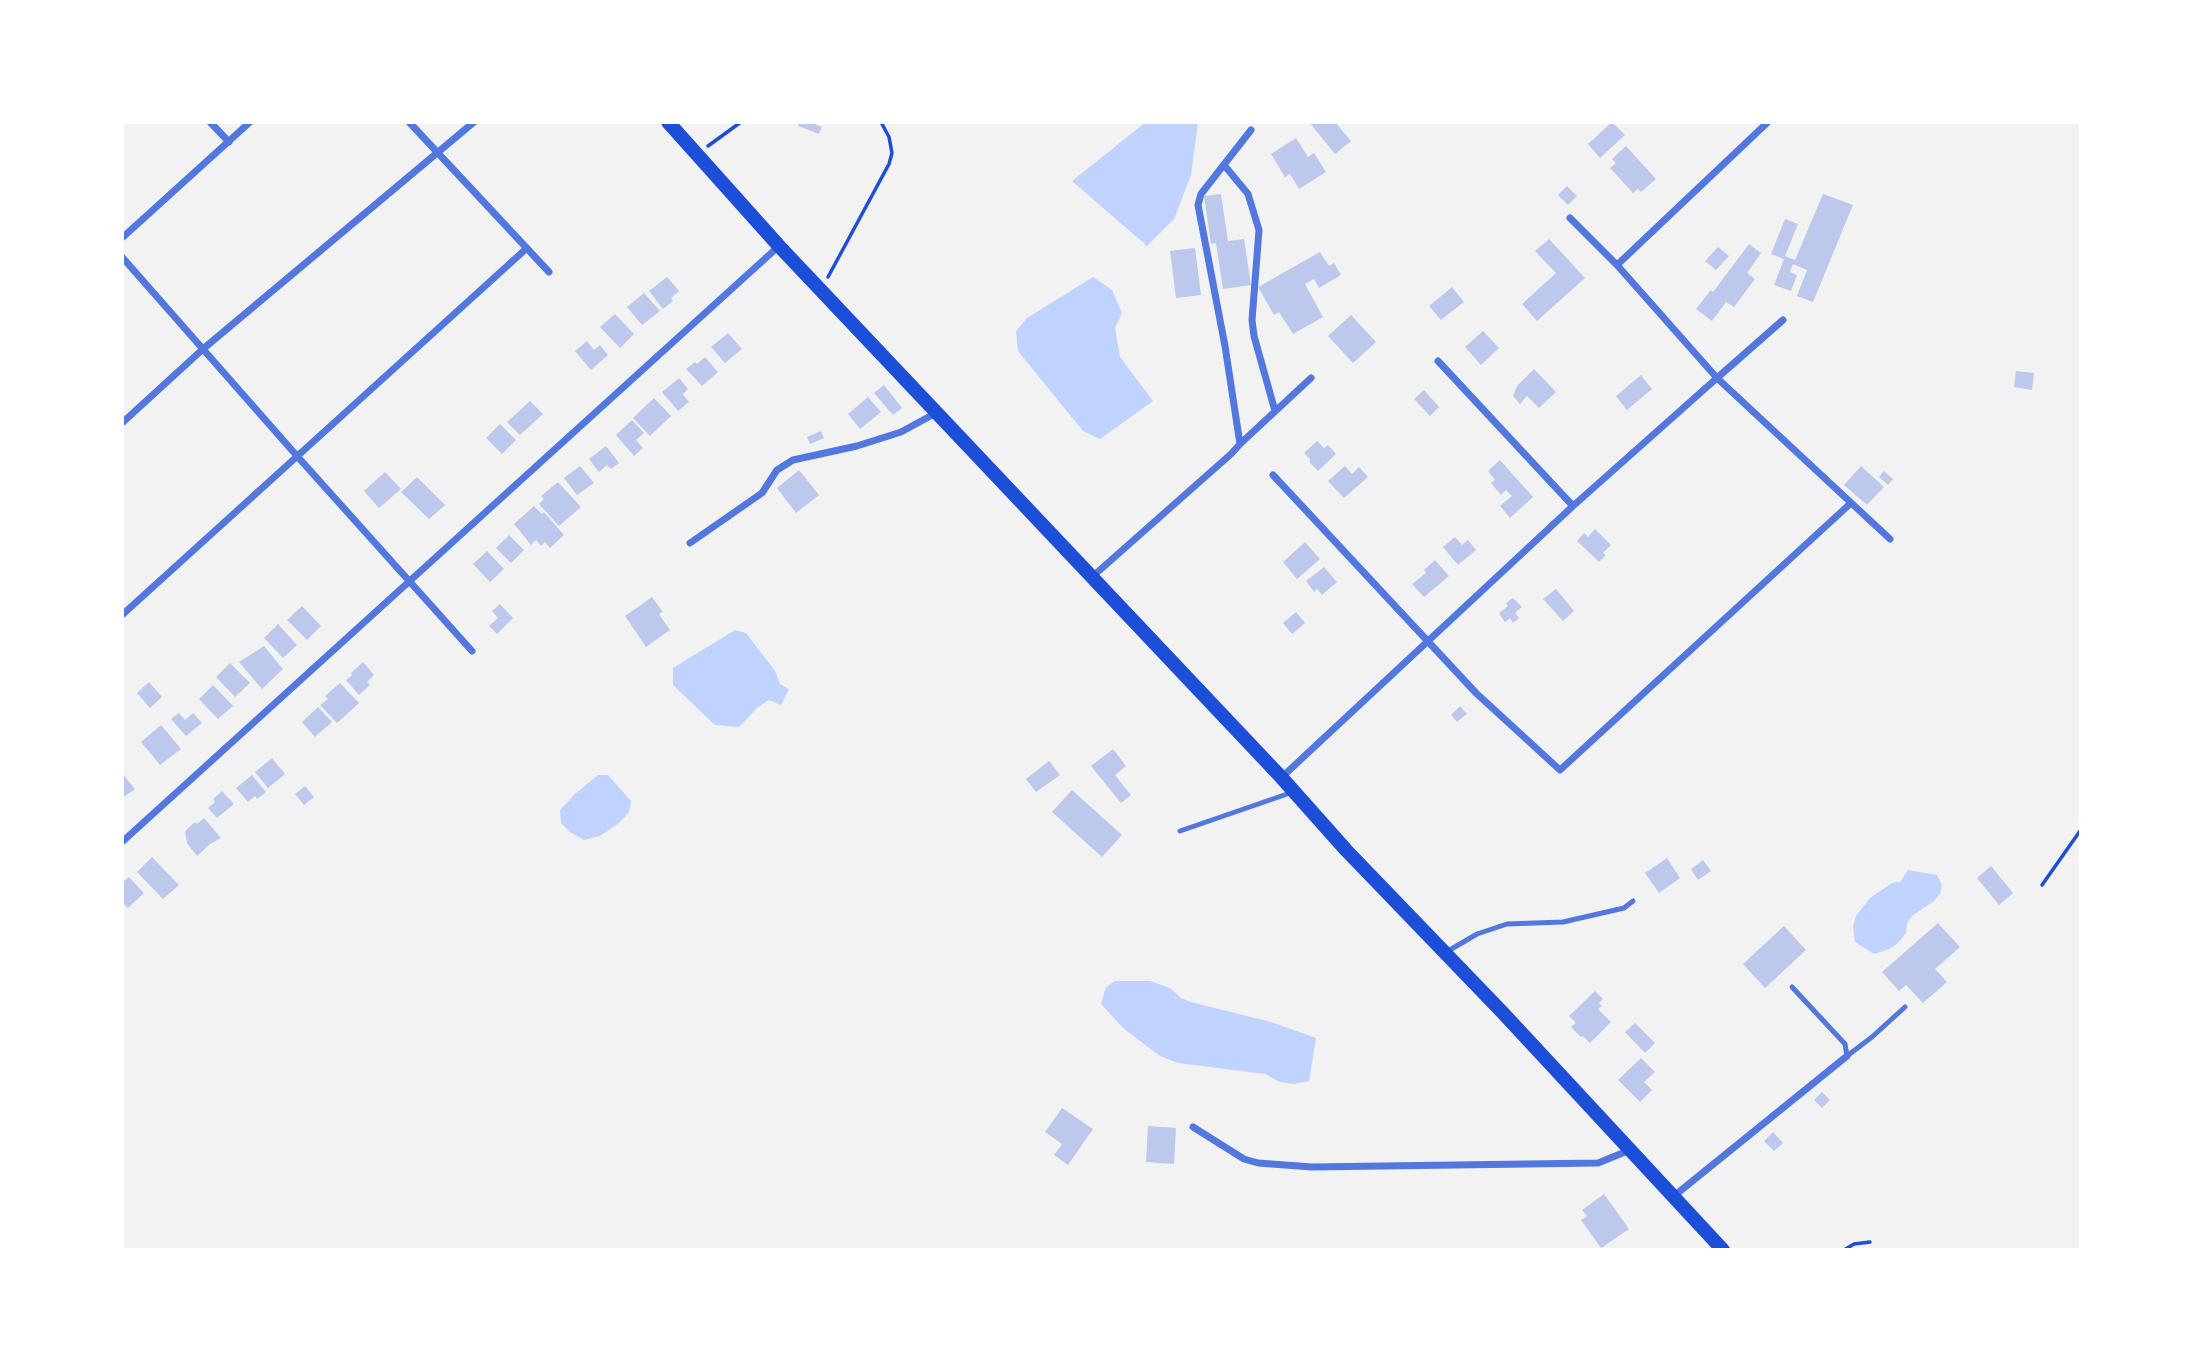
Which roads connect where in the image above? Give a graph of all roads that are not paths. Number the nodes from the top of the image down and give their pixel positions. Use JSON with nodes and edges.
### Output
{"nodes":[{"id":1,"x":210,"y":122,"type":"edge"},
{"id":2,"x":250,"y":122,"type":"edge"},
{"id":3,"x":409,"y":122,"type":"edge"},
{"id":4,"x":474,"y":122,"type":"edge"},
{"id":5,"x":668,"y":122,"type":"edge"},
{"id":6,"x":1768,"y":122,"type":"edge"},
{"id":7,"x":1251,"y":130,"type":"dead end"},
{"id":8,"x":229,"y":142,"type":"junction"},
{"id":9,"x":438,"y":153,"type":"junction"},
{"id":10,"x":1224,"y":165,"type":"junction"},
{"id":11,"x":1570,"y":218,"type":"dead end"},
{"id":12,"x":122,"y":239,"type":"edge"},
{"id":13,"x":779,"y":246,"type":"junction"},
{"id":14,"x":527,"y":248,"type":"junction"},
{"id":15,"x":122,"y":257,"type":"edge"},
{"id":16,"x":1617,"y":265,"type":"junction"},
{"id":17,"x":549,"y":272,"type":"dead end"},
{"id":18,"x":1783,"y":320,"type":"dead end"},
{"id":19,"x":203,"y":349,"type":"junction"},
{"id":20,"x":1438,"y":361,"type":"dead end"},
{"id":21,"x":1311,"y":378,"type":"dead end"},
{"id":22,"x":1717,"y":378,"type":"junction"},
{"id":23,"x":1275,"y":411,"type":"junction"},
{"id":24,"x":937,"y":413,"type":"junction"},
{"id":25,"x":122,"y":423,"type":"edge"},
{"id":26,"x":1240,"y":444,"type":"junction"},
{"id":27,"x":297,"y":456,"type":"junction"},
{"id":28,"x":1273,"y":475,"type":"dead end"},
{"id":29,"x":1851,"y":503,"type":"junction"},
{"id":30,"x":1573,"y":506,"type":"junction"},
{"id":31,"x":1890,"y":539,"type":"dead end"},
{"id":32,"x":690,"y":543,"type":"dead end"},
{"id":33,"x":1092,"y":577,"type":"junction"},
{"id":34,"x":411,"y":581,"type":"junction"},
{"id":35,"x":122,"y":615,"type":"edge"},
{"id":36,"x":1430,"y":642,"type":"junction"},
{"id":37,"x":472,"y":651,"type":"dead end"},
{"id":38,"x":1281,"y":777,"type":"junction"},
{"id":39,"x":1294,"y":792,"type":"junction"},
{"id":40,"x":1180,"y":831,"type":"dead end"},
{"id":41,"x":122,"y":842,"type":"edge"},
{"id":42,"x":1633,"y":901,"type":"dead end"},
{"id":43,"x":1445,"y":953,"type":"junction"},
{"id":44,"x":1792,"y":987,"type":"dead end"},
{"id":45,"x":1905,"y":1007,"type":"dead end"},
{"id":46,"x":1847,"y":1056,"type":"junction"},
{"id":47,"x":1193,"y":1128,"type":"dead end"},
{"id":48,"x":1631,"y":1150,"type":"junction"},
{"id":49,"x":1674,"y":1196,"type":"junction"},
{"id":50,"x":1723,"y":1250,"type":"edge"}],
"edges":[{"from":1,"to":8,"type":"street"},
{"from":2,"to":8,"type":"street"},
{"from":3,"to":9,"type":"street"},
{"from":4,"to":9,"type":"street"},
{"from":5,"to":13,"type":"main road"},
{"from":6,"to":16,"type":"street"},
{"from":7,"to":10,"type":"street"},
{"from":8,"to":12,"type":"street"},
{"from":9,"to":14,"type":"street"},
{"from":9,"to":19,"type":"street"},
{"from":10,"to":23,"type":"street"},
{"from":10,"to":26,"type":"street"},
{"from":11,"to":16,"type":"street"},
{"from":13,"to":24,"type":"main road"},
{"from":13,"to":34,"type":"street"},
{"from":14,"to":17,"type":"street"},
{"from":14,"to":27,"type":"street"},
{"from":15,"to":19,"type":"street"},
{"from":16,"to":22,"type":"street"},
{"from":18,"to":22,"type":"street"},
{"from":19,"to":25,"type":"street"},
{"from":19,"to":27,"type":"street"},
{"from":20,"to":30,"type":"street"},
{"from":21,"to":23,"type":"street"},
{"from":22,"to":29,"type":"street"},
{"from":22,"to":30,"type":"street"},
{"from":23,"to":26,"type":"street"},
{"from":24,"to":32,"type":"street"},
{"from":24,"to":33,"type":"main road"},
{"from":26,"to":33,"type":"street"},
{"from":27,"to":34,"type":"street"},
{"from":27,"to":35,"type":"street"},
{"from":28,"to":36,"type":"street"},
{"from":29,"to":31,"type":"street"},
{"from":29,"to":36,"type":"street"},
{"from":30,"to":36,"type":"street"},
{"from":33,"to":38,"type":"main road"},
{"from":34,"to":37,"type":"street"},
{"from":34,"to":41,"type":"street"},
{"from":36,"to":38,"type":"street"},
{"from":38,"to":39,"type":"main road"},
{"from":39,"to":40,"type":"lane"},
{"from":39,"to":43,"type":"main road"},
{"from":42,"to":43,"type":"lane"},
{"from":43,"to":48,"type":"main road"},
{"from":44,"to":46,"type":"lane"},
{"from":45,"to":46,"type":"lane"},
{"from":46,"to":49,"type":"street"},
{"from":47,"to":48,"type":"street"},
{"from":48,"to":49,"type":"main road"},
{"from":49,"to":50,"type":"main road"}]}
